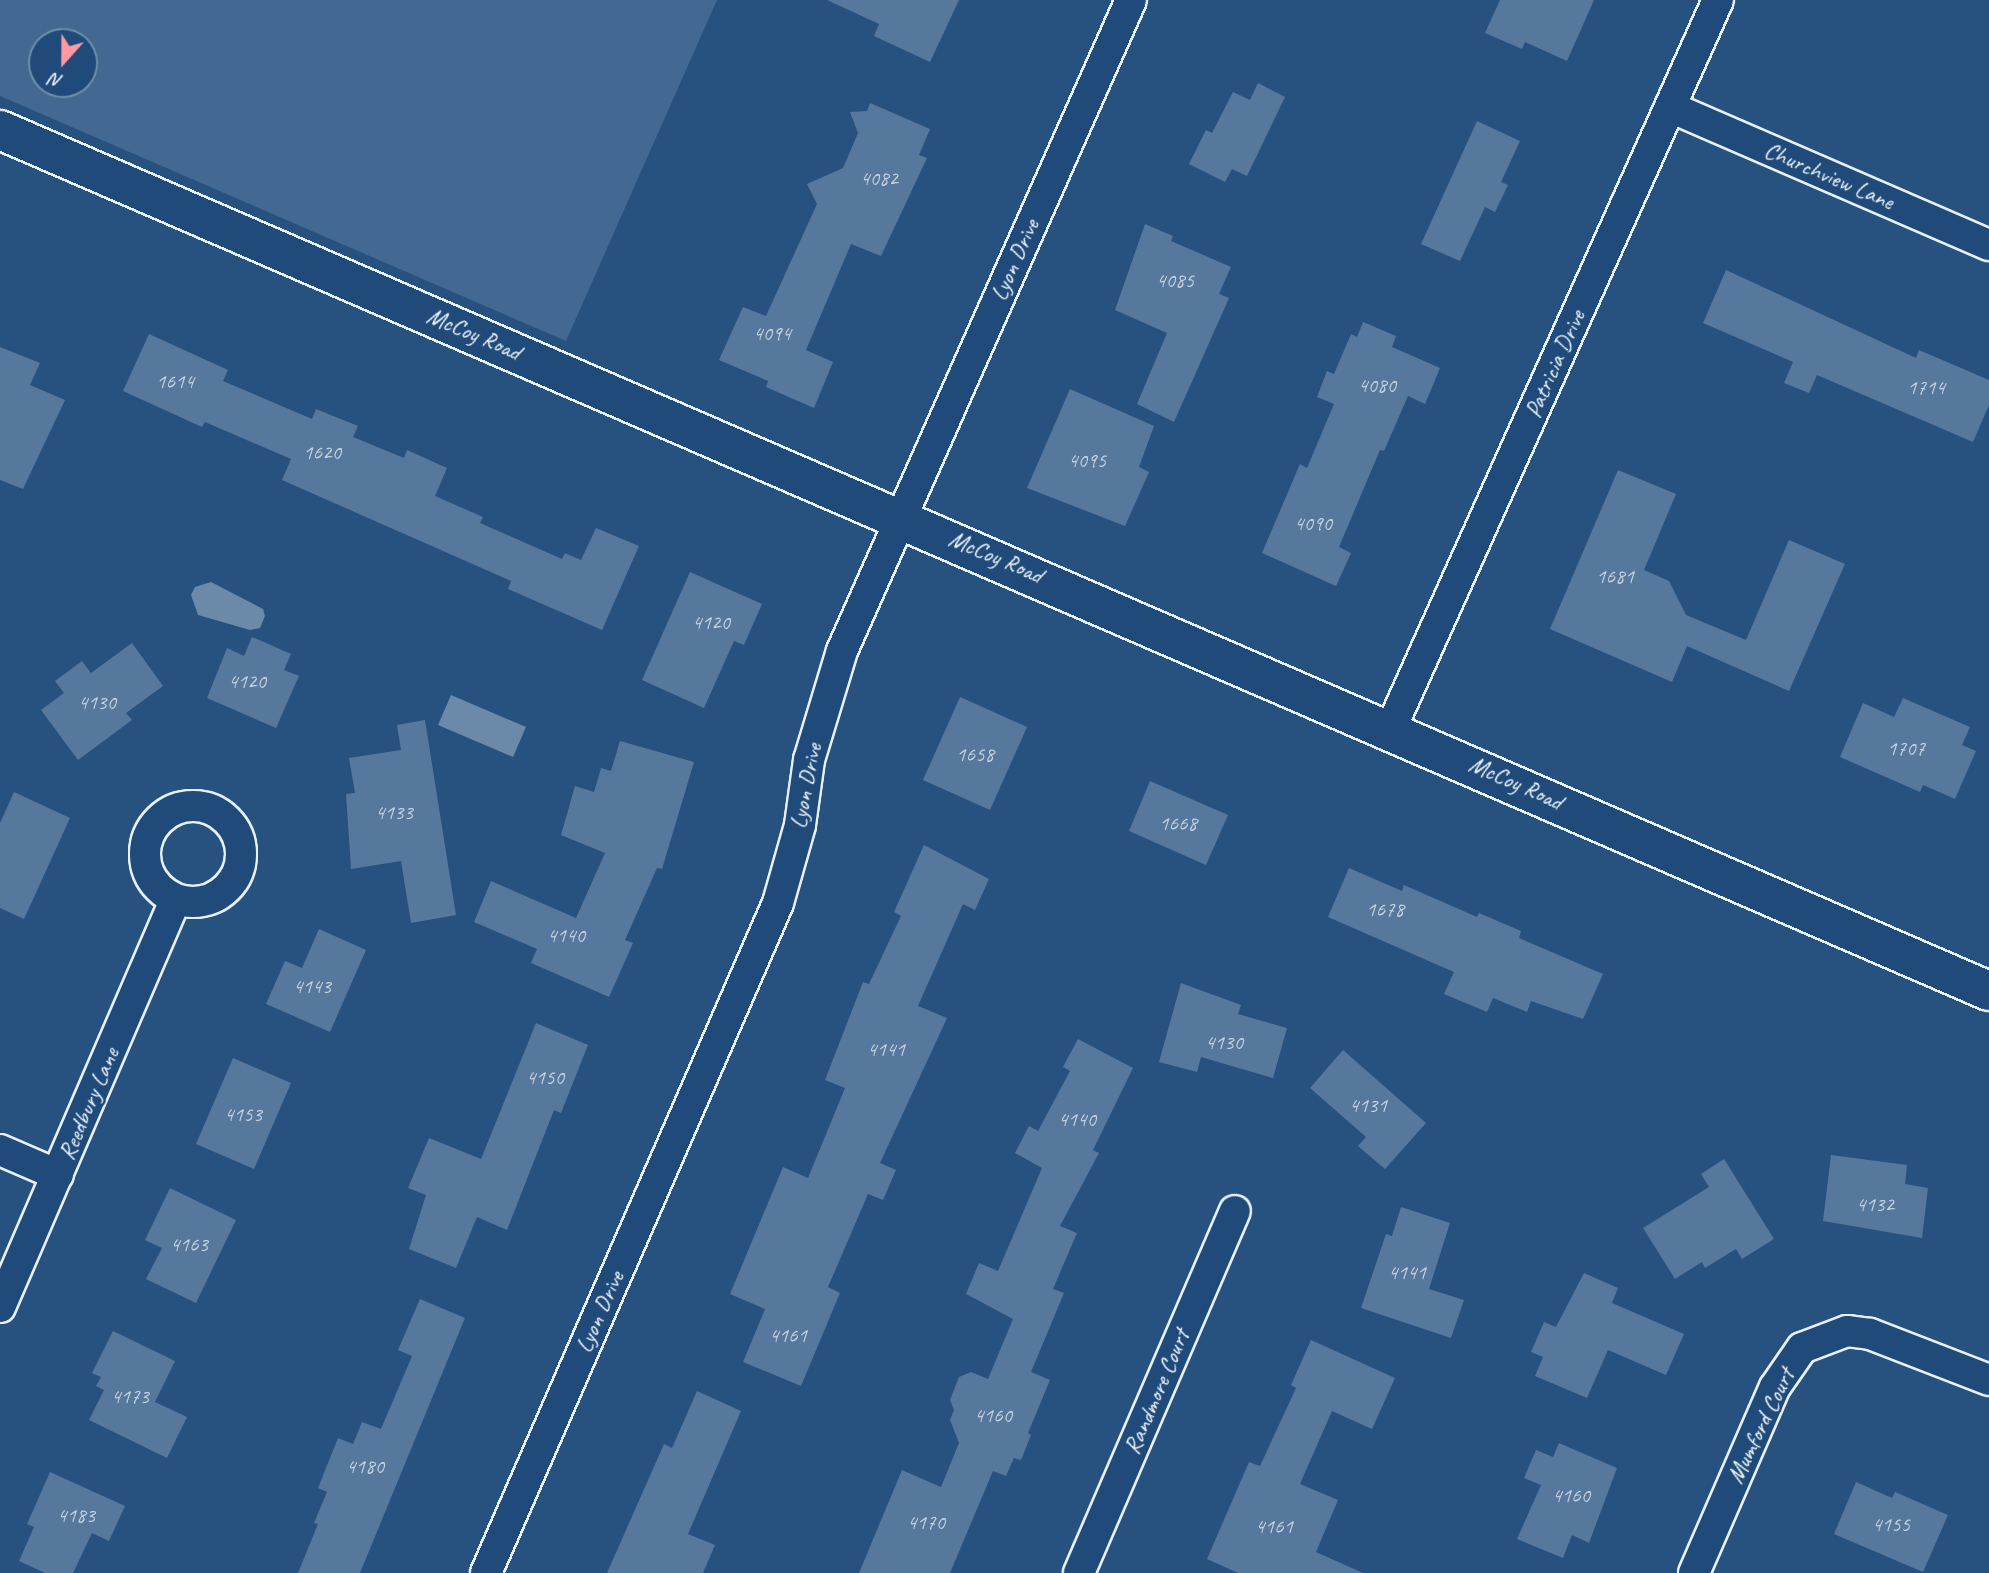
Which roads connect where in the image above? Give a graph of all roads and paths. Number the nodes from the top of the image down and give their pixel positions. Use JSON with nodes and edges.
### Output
{"nodes":[{"id":1,"x":1131,"y":0,"type":"edge"},
{"id":2,"x":1718,"y":0,"type":"edge"},
{"id":3,"x":1670,"y":107,"type":"junction"},
{"id":4,"x":0,"y":130,"type":"edge"},
{"id":5,"x":1989,"y":245,"type":"edge"},
{"id":6,"x":902,"y":517,"type":"junction"},
{"id":7,"x":1391,"y":728,"type":"junction"},
{"id":8,"x":176,"y":899,"type":"dead end"},
{"id":9,"x":1989,"y":990,"type":"edge"},
{"id":10,"x":0,"y":1150,"type":"edge"},
{"id":11,"x":58,"y":1175,"type":"junction"},
{"id":12,"x":1235,"y":1211,"type":"dead end"},
{"id":13,"x":0,"y":1307,"type":"edge"},
{"id":14,"x":1989,"y":1380,"type":"edge"},
{"id":15,"x":486,"y":1573,"type":"edge"},
{"id":16,"x":1079,"y":1573,"type":"edge"},
{"id":17,"x":1694,"y":1573,"type":"edge"}],
"edges":[{"from":1,"to":6,"type":"street","name":"Lyon Drive"},
{"from":2,"to":3,"type":"street","name":"Patricia Drive"},
{"from":3,"to":5,"type":"street","name":"Churchview Lane"},
{"from":3,"to":7,"type":"street","name":"Patricia Drive"},
{"from":4,"to":6,"type":"main road","name":"McCoy Road"},
{"from":6,"to":7,"type":"main road","name":"McCoy Road"},
{"from":6,"to":15,"type":"street","name":"Lyon Drive"},
{"from":7,"to":9,"type":"main road","name":"McCoy Road"},
{"from":8,"to":11,"type":"street","name":"Reedbury Lane"},
{"from":10,"to":11,"type":"street"},
{"from":11,"to":13,"type":"street","name":"Reedbury Lane"},
{"from":12,"to":16,"type":"street","name":"Randmore Court"},
{"from":14,"to":17,"type":"street","name":"Mumford Court"}]}
